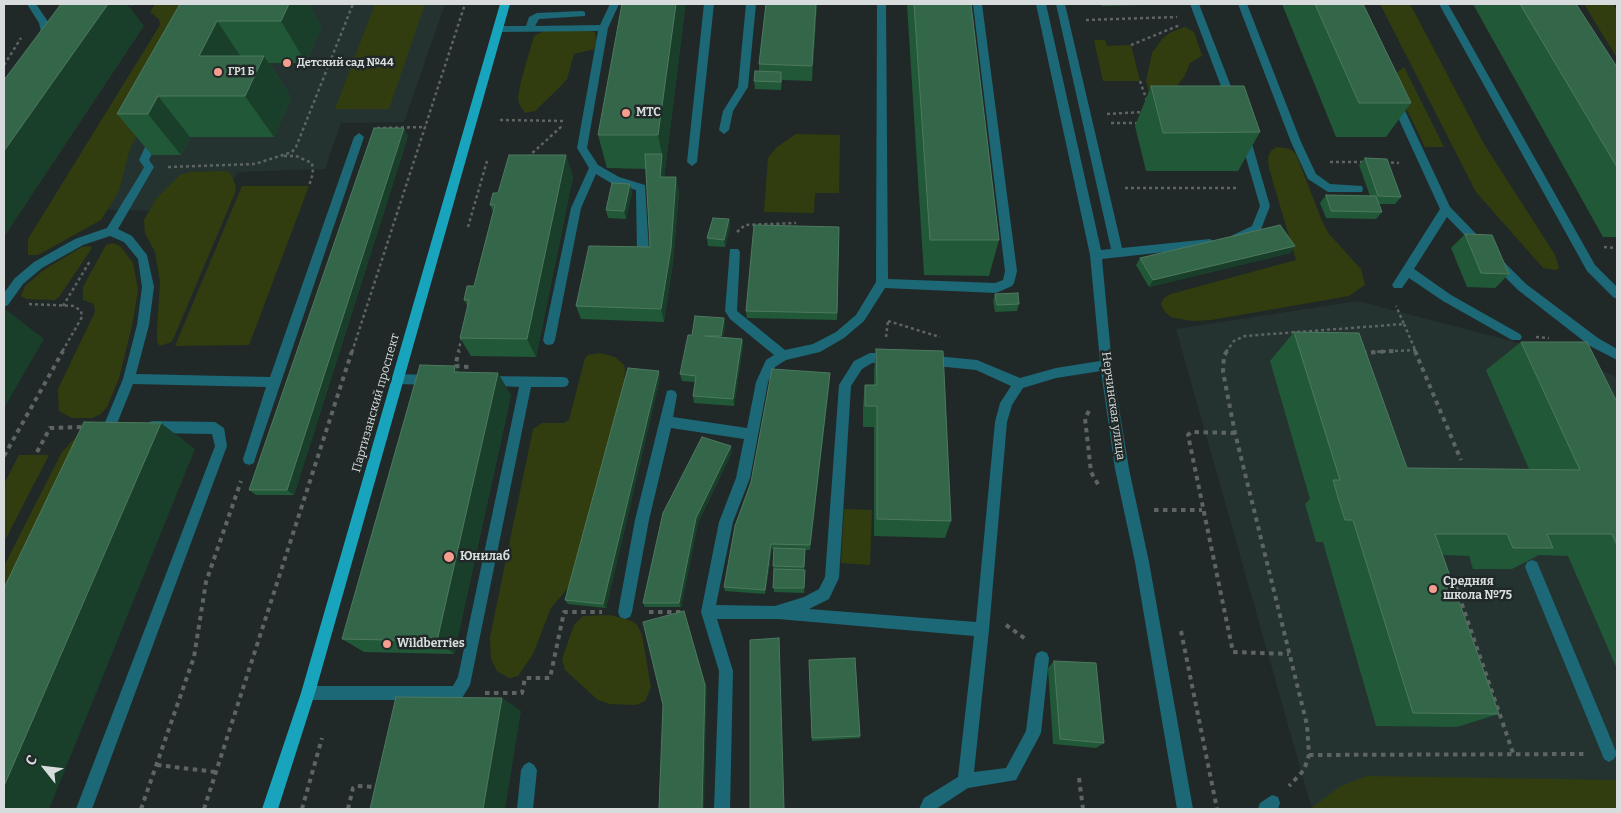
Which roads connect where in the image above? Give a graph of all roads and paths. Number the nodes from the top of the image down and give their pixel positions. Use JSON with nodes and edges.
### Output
{"nodes":[{"id":1,"x":30,"y":4,"type":"edge"},
{"id":2,"x":131,"y":4,"type":"edge"},
{"id":3,"x":353,"y":4,"type":"edge"},
{"id":4,"x":465,"y":4,"type":"edge"},
{"id":5,"x":505,"y":4,"type":"edge"},
{"id":6,"x":614,"y":4,"type":"edge"},
{"id":7,"x":709,"y":4,"type":"edge"},
{"id":8,"x":751,"y":4,"type":"edge"},
{"id":9,"x":881,"y":4,"type":"edge"},
{"id":10,"x":978,"y":4,"type":"edge"},
{"id":11,"x":1041,"y":4,"type":"edge"},
{"id":12,"x":1061,"y":4,"type":"edge"},
{"id":13,"x":1194,"y":4,"type":"edge"},
{"id":14,"x":1242,"y":4,"type":"edge"},
{"id":15,"x":1443,"y":4,"type":"edge"},
{"id":16,"x":582,"y":14,"type":"dead end"},
{"id":17,"x":122,"y":16,"type":"dead end"},
{"id":18,"x":1199,"y":17,"type":"junction"},
{"id":19,"x":1162,"y":18,"type":"dead end"},
{"id":20,"x":1065,"y":20,"type":"junction"},
{"id":21,"x":603,"y":28,"type":"junction"},
{"id":22,"x":499,"y":29,"type":"junction"},
{"id":23,"x":530,"y":29,"type":"junction"},
{"id":24,"x":1131,"y":45,"type":"dead end"},
{"id":25,"x":36,"y":54,"type":"edge"},
{"id":26,"x":1140,"y":81,"type":"dead end"},
{"id":27,"x":1392,"y":92,"type":"edge"},
{"id":28,"x":1148,"y":104,"type":"dead end"},
{"id":29,"x":1236,"y":110,"type":"edge"},
{"id":30,"x":1150,"y":112,"type":"dead end"},
{"id":31,"x":1088,"y":119,"type":"junction"},
{"id":32,"x":500,"y":120,"type":"dead end"},
{"id":33,"x":162,"y":122,"type":"edge"},
{"id":34,"x":1146,"y":122,"type":"dead end"},
{"id":35,"x":1241,"y":126,"type":"edge"},
{"id":36,"x":426,"y":127,"type":"junction"},
{"id":37,"x":724,"y":130,"type":"dead end"},
{"id":38,"x":359,"y":137,"type":"joint"},
{"id":39,"x":284,"y":156,"type":"junction"},
{"id":40,"x":526,"y":159,"type":"edge"},
{"id":41,"x":692,"y":162,"type":"dead end"},
{"id":42,"x":1352,"y":162,"type":"dead end"},
{"id":43,"x":1372,"y":162,"type":"edge"},
{"id":44,"x":1382,"y":162,"type":"edge"},
{"id":45,"x":1401,"y":162,"type":"dead end"},
{"id":46,"x":149,"y":167,"type":"junction"},
{"id":47,"x":594,"y":168,"type":"junction"},
{"id":48,"x":308,"y":186,"type":"dead end"},
{"id":49,"x":1104,"y":188,"type":"junction"},
{"id":50,"x":1260,"y":188,"type":"junction"},
{"id":51,"x":1358,"y":190,"type":"dead end"},
{"id":52,"x":1446,"y":209,"type":"junction"},
{"id":53,"x":796,"y":223,"type":"dead end"},
{"id":54,"x":111,"y":231,"type":"junction"},
{"id":55,"x":643,"y":252,"type":"edge"},
{"id":56,"x":734,"y":252,"type":"joint"},
{"id":57,"x":1096,"y":254,"type":"junction"},
{"id":58,"x":1118,"y":254,"type":"junction"},
{"id":59,"x":1408,"y":271,"type":"junction"},
{"id":60,"x":887,"y":283,"type":"junction"},
{"id":61,"x":1398,"y":284,"type":"joint"},
{"id":62,"x":1617,"y":294,"type":"edge"},
{"id":63,"x":4,"y":302,"type":"edge"},
{"id":64,"x":24,"y":303,"type":"dead end"},
{"id":65,"x":63,"y":306,"type":"junction"},
{"id":66,"x":1404,"y":324,"type":"junction"},
{"id":67,"x":465,"y":328,"type":"edge"},
{"id":68,"x":1345,"y":328,"type":"junction"},
{"id":69,"x":1349,"y":337,"type":"edge"},
{"id":70,"x":1516,"y":337,"type":"dead end"},
{"id":71,"x":549,"y":340,"type":"dead end"},
{"id":72,"x":1416,"y":350,"type":"junction"},
{"id":73,"x":1356,"y":354,"type":"edge"},
{"id":74,"x":1617,"y":355,"type":"edge"},
{"id":75,"x":783,"y":356,"type":"junction"},
{"id":76,"x":884,"y":358,"type":"junction"},
{"id":77,"x":1106,"y":366,"type":"junction"},
{"id":78,"x":128,"y":379,"type":"junction"},
{"id":79,"x":398,"y":379,"type":"junction"},
{"id":80,"x":451,"y":380,"type":"joint"},
{"id":81,"x":470,"y":380,"type":"edge"},
{"id":82,"x":526,"y":381,"type":"junction"},
{"id":83,"x":274,"y":382,"type":"junction"},
{"id":84,"x":563,"y":382,"type":"dead end"},
{"id":85,"x":1019,"y":384,"type":"junction"},
{"id":86,"x":671,"y":395,"type":"dead end"},
{"id":87,"x":666,"y":422,"type":"junction"},
{"id":88,"x":110,"y":427,"type":"junction"},
{"id":89,"x":1235,"y":433,"type":"junction"},
{"id":90,"x":750,"y":434,"type":"junction"},
{"id":91,"x":101,"y":445,"type":"edge"},
{"id":92,"x":36,"y":452,"type":"dead end"},
{"id":93,"x":4,"y":456,"type":"edge"},
{"id":94,"x":249,"y":459,"type":"joint"},
{"id":95,"x":1461,"y":460,"type":"dead end"},
{"id":96,"x":1149,"y":510,"type":"dead end"},
{"id":97,"x":1202,"y":510,"type":"junction"},
{"id":98,"x":1532,"y":567,"type":"edge"},
{"id":99,"x":1453,"y":578,"type":"edge"},
{"id":100,"x":983,"y":609,"type":"junction"},
{"id":101,"x":625,"y":612,"type":"junction"},
{"id":102,"x":708,"y":612,"type":"junction"},
{"id":103,"x":775,"y":613,"type":"junction"},
{"id":104,"x":982,"y":630,"type":"junction"},
{"id":105,"x":1289,"y":654,"type":"junction"},
{"id":106,"x":1042,"y":658,"type":"joint"},
{"id":107,"x":308,"y":693,"type":"junction"},
{"id":108,"x":457,"y":693,"type":"junction"},
{"id":109,"x":1513,"y":753,"type":"junction"},
{"id":110,"x":1609,"y":754,"type":"joint"},
{"id":111,"x":1309,"y":755,"type":"junction"},
{"id":112,"x":157,"y":765,"type":"junction"},
{"id":113,"x":529,"y":770,"type":"dead end"},
{"id":114,"x":216,"y":772,"type":"junction"},
{"id":115,"x":1079,"y":778,"type":"dead end"},
{"id":116,"x":965,"y":781,"type":"junction"},
{"id":117,"x":388,"y":788,"type":"edge"},
{"id":118,"x":1269,"y":806,"type":"edge"},
{"id":119,"x":84,"y":809,"type":"edge"},
{"id":120,"x":141,"y":809,"type":"edge"},
{"id":121,"x":204,"y":809,"type":"edge"},
{"id":122,"x":270,"y":809,"type":"edge"},
{"id":123,"x":348,"y":809,"type":"edge"},
{"id":124,"x":525,"y":809,"type":"edge"},
{"id":125,"x":722,"y":809,"type":"edge"},
{"id":126,"x":927,"y":809,"type":"edge"},
{"id":127,"x":1083,"y":809,"type":"edge"},
{"id":128,"x":1185,"y":809,"type":"edge"}],
"edges":[{"from":1,"to":25,"type":"street"},
{"from":2,"to":17,"type":"path"},
{"from":3,"to":39,"type":"path"},
{"from":4,"to":36,"type":"path"},
{"from":5,"to":22,"type":"main road","name":"Партизанский проспект"},
{"from":6,"to":21,"type":"street"},
{"from":7,"to":41,"type":"street"},
{"from":8,"to":37,"type":"street"},
{"from":9,"to":60,"type":"street"},
{"from":10,"to":60,"type":"street"},
{"from":11,"to":57,"type":"street","name":"Нерчинская улица"},
{"from":12,"to":20,"type":"street"},
{"from":13,"to":18,"type":"street"},
{"from":14,"to":51,"type":"street"},
{"from":15,"to":62,"type":"street"},
{"from":16,"to":23,"type":"street"},
{"from":18,"to":24,"type":"path"},
{"from":18,"to":29,"type":"street"},
{"from":19,"to":20,"type":"path"},
{"from":20,"to":31,"type":"street"},
{"from":21,"to":23,"type":"street"},
{"from":21,"to":47,"type":"street"},
{"from":22,"to":23,"type":"street"},
{"from":22,"to":79,"type":"main road","name":"Партизанский проспект"},
{"from":26,"to":28,"type":"path"},
{"from":27,"to":52,"type":"street"},
{"from":30,"to":31,"type":"path"},
{"from":31,"to":34,"type":"path"},
{"from":31,"to":49,"type":"street"},
{"from":32,"to":40,"type":"path"},
{"from":33,"to":46,"type":"street"},
{"from":35,"to":50,"type":"street"},
{"from":36,"to":38,"type":"path"},
{"from":36,"to":114,"type":"path"},
{"from":38,"to":83,"type":"street"},
{"from":39,"to":46,"type":"path"},
{"from":39,"to":48,"type":"path"},
{"from":42,"to":43,"type":"path"},
{"from":44,"to":45,"type":"path"},
{"from":46,"to":54,"type":"street"},
{"from":47,"to":55,"type":"street"},
{"from":47,"to":71,"type":"street"},
{"from":49,"to":50,"type":"path"},
{"from":49,"to":58,"type":"street"},
{"from":50,"to":58,"type":"street"},
{"from":52,"to":59,"type":"street"},
{"from":52,"to":74,"type":"street"},
{"from":53,"to":56,"type":"path"},
{"from":54,"to":63,"type":"street"},
{"from":54,"to":65,"type":"path"},
{"from":54,"to":78,"type":"street"},
{"from":56,"to":75,"type":"street"},
{"from":57,"to":58,"type":"street"},
{"from":57,"to":77,"type":"street","name":"Нерчинская улица"},
{"from":59,"to":61,"type":"street"},
{"from":59,"to":70,"type":"street"},
{"from":60,"to":75,"type":"street"},
{"from":60,"to":76,"type":"path"},
{"from":61,"to":66,"type":"path"},
{"from":64,"to":65,"type":"path"},
{"from":65,"to":93,"type":"path"},
{"from":66,"to":68,"type":"path"},
{"from":66,"to":72,"type":"path"},
{"from":67,"to":80,"type":"path"},
{"from":68,"to":69,"type":"path"},
{"from":68,"to":89,"type":"path"},
{"from":72,"to":73,"type":"path"},
{"from":72,"to":95,"type":"path"},
{"from":75,"to":90,"type":"street"},
{"from":76,"to":85,"type":"street"},
{"from":76,"to":103,"type":"street"},
{"from":77,"to":85,"type":"street"},
{"from":77,"to":128,"type":"street","name":"Нерчинская улица"},
{"from":78,"to":83,"type":"street"},
{"from":78,"to":88,"type":"street"},
{"from":79,"to":80,"type":"street"},
{"from":79,"to":107,"type":"main road","name":"Партизанский проспект"},
{"from":81,"to":82,"type":"street"},
{"from":82,"to":84,"type":"street"},
{"from":82,"to":108,"type":"street"},
{"from":83,"to":94,"type":"street"},
{"from":85,"to":100,"type":"street"},
{"from":86,"to":87,"type":"street"},
{"from":87,"to":90,"type":"street"},
{"from":87,"to":101,"type":"street"},
{"from":88,"to":91,"type":"street"},
{"from":88,"to":92,"type":"path"},
{"from":88,"to":119,"type":"street"},
{"from":89,"to":97,"type":"path"},
{"from":89,"to":105,"type":"path"},
{"from":90,"to":102,"type":"street"},
{"from":94,"to":112,"type":"path"},
{"from":96,"to":97,"type":"path"},
{"from":97,"to":105,"type":"path"},
{"from":98,"to":110,"type":"street"},
{"from":99,"to":109,"type":"path"},
{"from":100,"to":104,"type":"street"},
{"from":100,"to":106,"type":"path"},
{"from":101,"to":102,"type":"path"},
{"from":101,"to":108,"type":"path"},
{"from":102,"to":103,"type":"street"},
{"from":102,"to":125,"type":"street"},
{"from":103,"to":104,"type":"street"},
{"from":104,"to":116,"type":"street"},
{"from":105,"to":111,"type":"path"},
{"from":106,"to":116,"type":"street"},
{"from":107,"to":108,"type":"street"},
{"from":107,"to":122,"type":"main road","name":"Партизанский проспект"},
{"from":109,"to":110,"type":"path"},
{"from":109,"to":111,"type":"path"},
{"from":111,"to":118,"type":"path"},
{"from":112,"to":114,"type":"path"},
{"from":112,"to":120,"type":"path"},
{"from":113,"to":124,"type":"street"},
{"from":114,"to":121,"type":"path"},
{"from":115,"to":127,"type":"path"},
{"from":116,"to":126,"type":"street"},
{"from":117,"to":123,"type":"path"}]}
